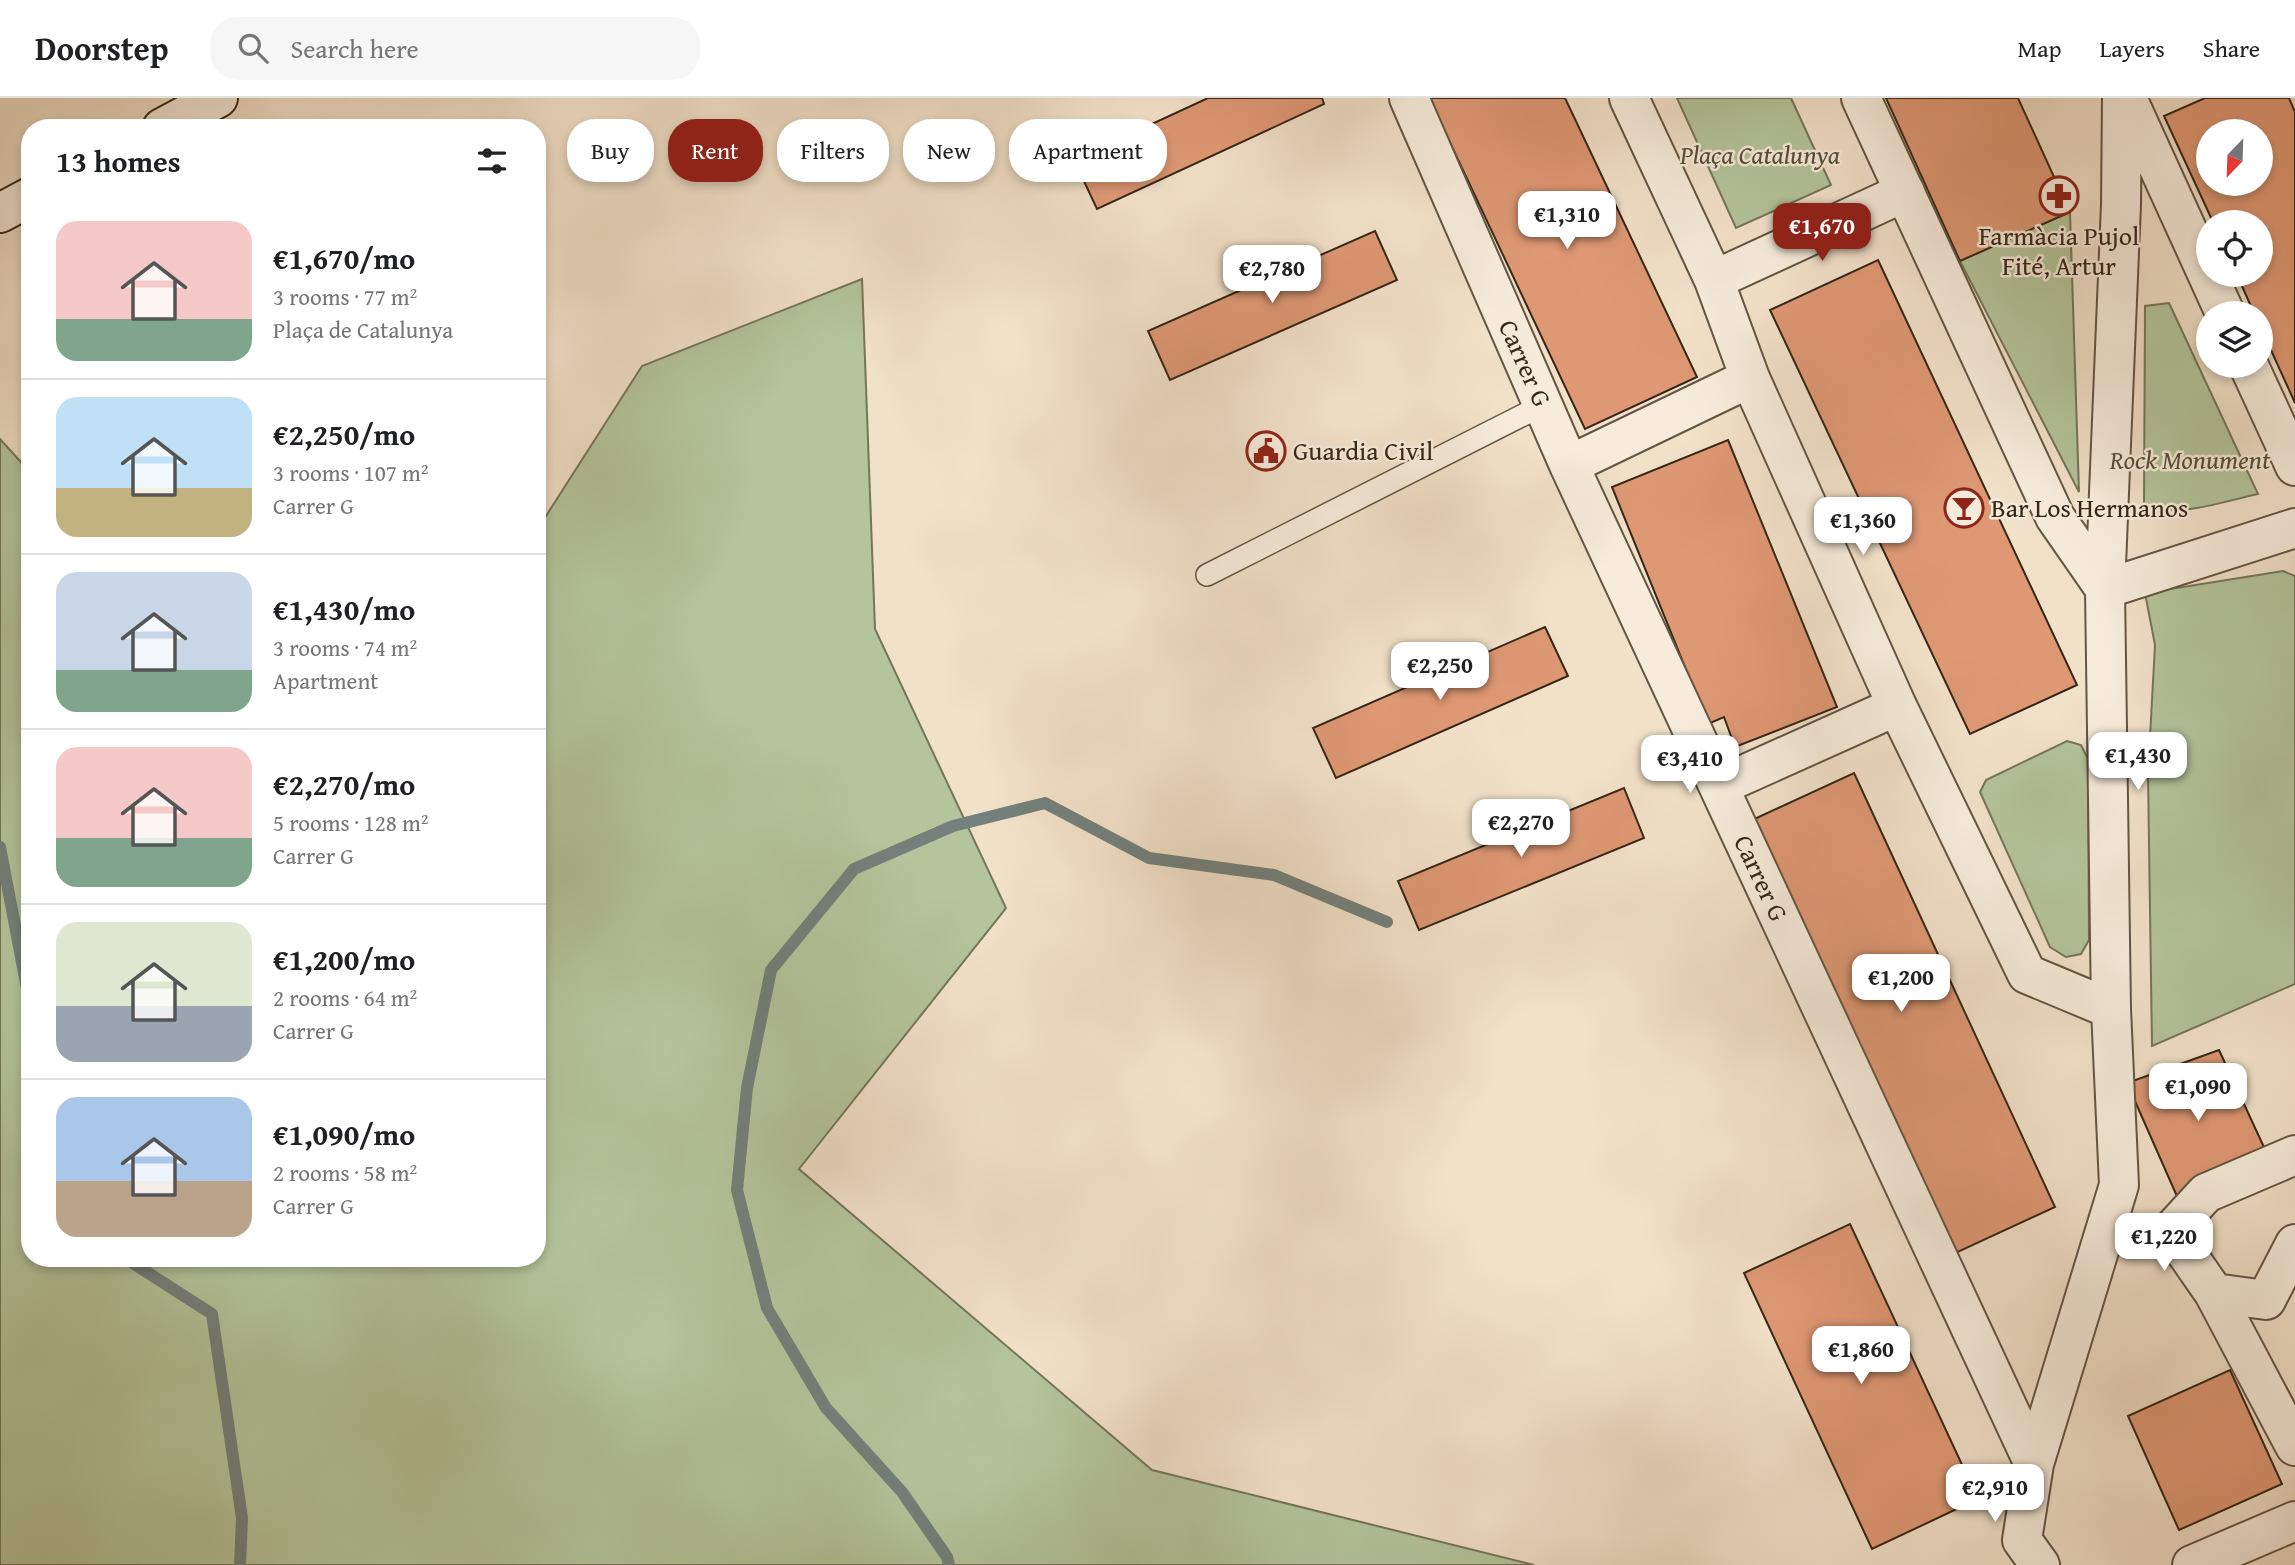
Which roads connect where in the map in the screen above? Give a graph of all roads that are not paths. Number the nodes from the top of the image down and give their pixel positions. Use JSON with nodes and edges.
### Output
{"nodes":[{"id":1,"x":218,"y":98,"type":"edge"},
{"id":2,"x":1409,"y":98,"type":"edge"},
{"id":3,"x":1629,"y":98,"type":"edge"},
{"id":4,"x":1861,"y":98,"type":"edge"},
{"id":5,"x":2122,"y":98,"type":"edge"},
{"id":6,"x":2127,"y":98,"type":"edge"},
{"id":7,"x":179,"y":119,"type":"edge"},
{"id":8,"x":1905,"y":192,"type":"junction"},
{"id":9,"x":21,"y":202,"type":"edge"},
{"id":10,"x":0,"y":213,"type":"edge"},
{"id":11,"x":1714,"y":280,"type":"junction"},
{"id":12,"x":2220,"y":301,"type":"edge"},
{"id":13,"x":2255,"y":378,"type":"edge"},
{"id":14,"x":1750,"y":379,"type":"junction"},
{"id":15,"x":1543,"y":405,"type":"junction"},
{"id":16,"x":1569,"y":465,"type":"junction"},
{"id":17,"x":2295,"y":466,"type":"edge"},
{"id":18,"x":2295,"y":528,"type":"edge"},
{"id":19,"x":1207,"y":575,"type":"dead end"},
{"id":20,"x":2105,"y":589,"type":"junction"},
{"id":21,"x":1897,"y":706,"type":"junction"},
{"id":22,"x":1718,"y":786,"type":"junction"},
{"id":23,"x":2111,"y":1009,"type":"junction"},
{"id":24,"x":2295,"y":1155,"type":"edge"},
{"id":25,"x":2295,"y":1244,"type":"edge"},
{"id":26,"x":2214,"y":1293,"type":"junction"},
{"id":27,"x":2295,"y":1446,"type":"edge"},
{"id":28,"x":2034,"y":1464,"type":"junction"},
{"id":29,"x":2295,"y":1521,"type":"edge"},
{"id":30,"x":2040,"y":1565,"type":"edge"},
{"id":31,"x":2192,"y":1565,"type":"edge"}],
"edges":[{"from":1,"to":7,"type":"street"},
{"from":2,"to":15,"type":"street","name":"Carrer G"},
{"from":3,"to":11,"type":"street"},
{"from":4,"to":8,"type":"street"},
{"from":5,"to":20,"type":"street"},
{"from":6,"to":12,"type":"street"},
{"from":8,"to":11,"type":"street"},
{"from":8,"to":20,"type":"street"},
{"from":9,"to":10,"type":"street"},
{"from":11,"to":14,"type":"street"},
{"from":13,"to":17,"type":"street"},
{"from":14,"to":16,"type":"street"},
{"from":14,"to":21,"type":"street"},
{"from":15,"to":16,"type":"street","name":"Carrer G"},
{"from":15,"to":19,"type":"lane"},
{"from":16,"to":22,"type":"street","name":"Carrer G"},
{"from":18,"to":20,"type":"street"},
{"from":20,"to":23,"type":"street"},
{"from":21,"to":22,"type":"street"},
{"from":21,"to":23,"type":"street"},
{"from":22,"to":28,"type":"street","name":"Carrer G"},
{"from":23,"to":28,"type":"street"},
{"from":24,"to":26,"type":"street"},
{"from":25,"to":26,"type":"street"},
{"from":26,"to":27,"type":"street"},
{"from":28,"to":30,"type":"street"},
{"from":29,"to":31,"type":"street"}]}
